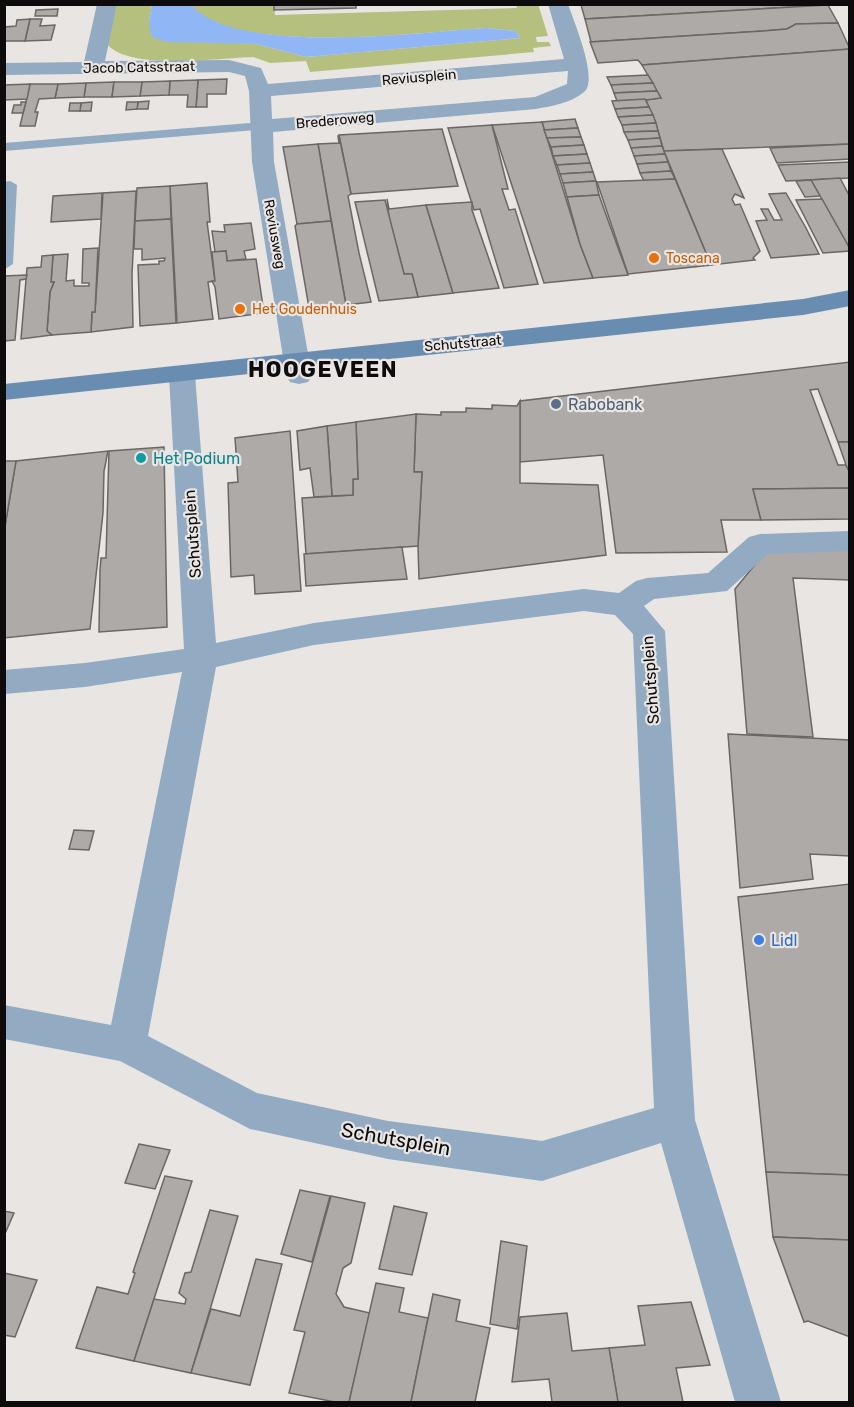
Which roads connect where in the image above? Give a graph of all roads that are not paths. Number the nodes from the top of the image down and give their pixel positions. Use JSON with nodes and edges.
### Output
{"nodes":[{"id":1,"x":106,"y":4,"type":"edge"},
{"id":2,"x":558,"y":4,"type":"edge"},
{"id":3,"x":578,"y":64,"type":"junction"},
{"id":4,"x":93,"y":67,"type":"junction"},
{"id":5,"x":4,"y":69,"type":"edge"},
{"id":6,"x":260,"y":91,"type":"junction"},
{"id":7,"x":262,"y":126,"type":"junction"},
{"id":8,"x":4,"y":147,"type":"edge"},
{"id":9,"x":10,"y":185,"type":"dead end"},
{"id":10,"x":5,"y":264,"type":"edge"},
{"id":11,"x":849,"y":298,"type":"edge"},
{"id":12,"x":849,"y":318,"type":"edge"},
{"id":13,"x":296,"y":359,"type":"junction"},
{"id":14,"x":183,"y":383,"type":"junction"},
{"id":15,"x":4,"y":392,"type":"edge"},
{"id":16,"x":4,"y":411,"type":"edge"},
{"id":17,"x":849,"y":542,"type":"edge"},
{"id":18,"x":624,"y":605,"type":"junction"},
{"id":19,"x":201,"y":658,"type":"junction"},
{"id":20,"x":4,"y":682,"type":"edge"},
{"id":21,"x":4,"y":1022,"type":"edge"},
{"id":22,"x":127,"y":1045,"type":"junction"},
{"id":23,"x":675,"y":1120,"type":"junction"},
{"id":24,"x":758,"y":1402,"type":"edge"}],
"edges":[{"from":1,"to":4,"type":"street"},
{"from":2,"to":3,"type":"street"},
{"from":3,"to":6,"type":"street","name":"Reviusplein"},
{"from":3,"to":7,"type":"street","name":"Brederoweg"},
{"from":4,"to":5,"type":"street","name":"Jacob Catsstraat"},
{"from":4,"to":6,"type":"street","name":"Jacob Catsstraat"},
{"from":6,"to":7,"type":"street","name":"Reviusweg"},
{"from":7,"to":8,"type":"lane","name":"Brederoweg"},
{"from":7,"to":13,"type":"street","name":"Reviusweg"},
{"from":9,"to":10,"type":"lane"},
{"from":11,"to":13,"type":"main road","name":"Schutstraat"},
{"from":12,"to":13,"type":"main road","name":"Schutstraat"},
{"from":13,"to":14,"type":"main road","name":"Schutstraat"},
{"from":14,"to":15,"type":"main road","name":"Schutstraat"},
{"from":14,"to":16,"type":"main road","name":"Schutstraat"},
{"from":14,"to":19,"type":"street","name":"Schutsplein"},
{"from":17,"to":18,"type":"street"},
{"from":18,"to":19,"type":"street"},
{"from":18,"to":23,"type":"street","name":"Schutsplein"},
{"from":19,"to":20,"type":"street"},
{"from":19,"to":22,"type":"street","name":"Schutsplein"},
{"from":21,"to":22,"type":"street","name":"Schutsplein"},
{"from":22,"to":23,"type":"street","name":"Schutsplein"},
{"from":23,"to":24,"type":"street","name":"Schutsplein"}]}
